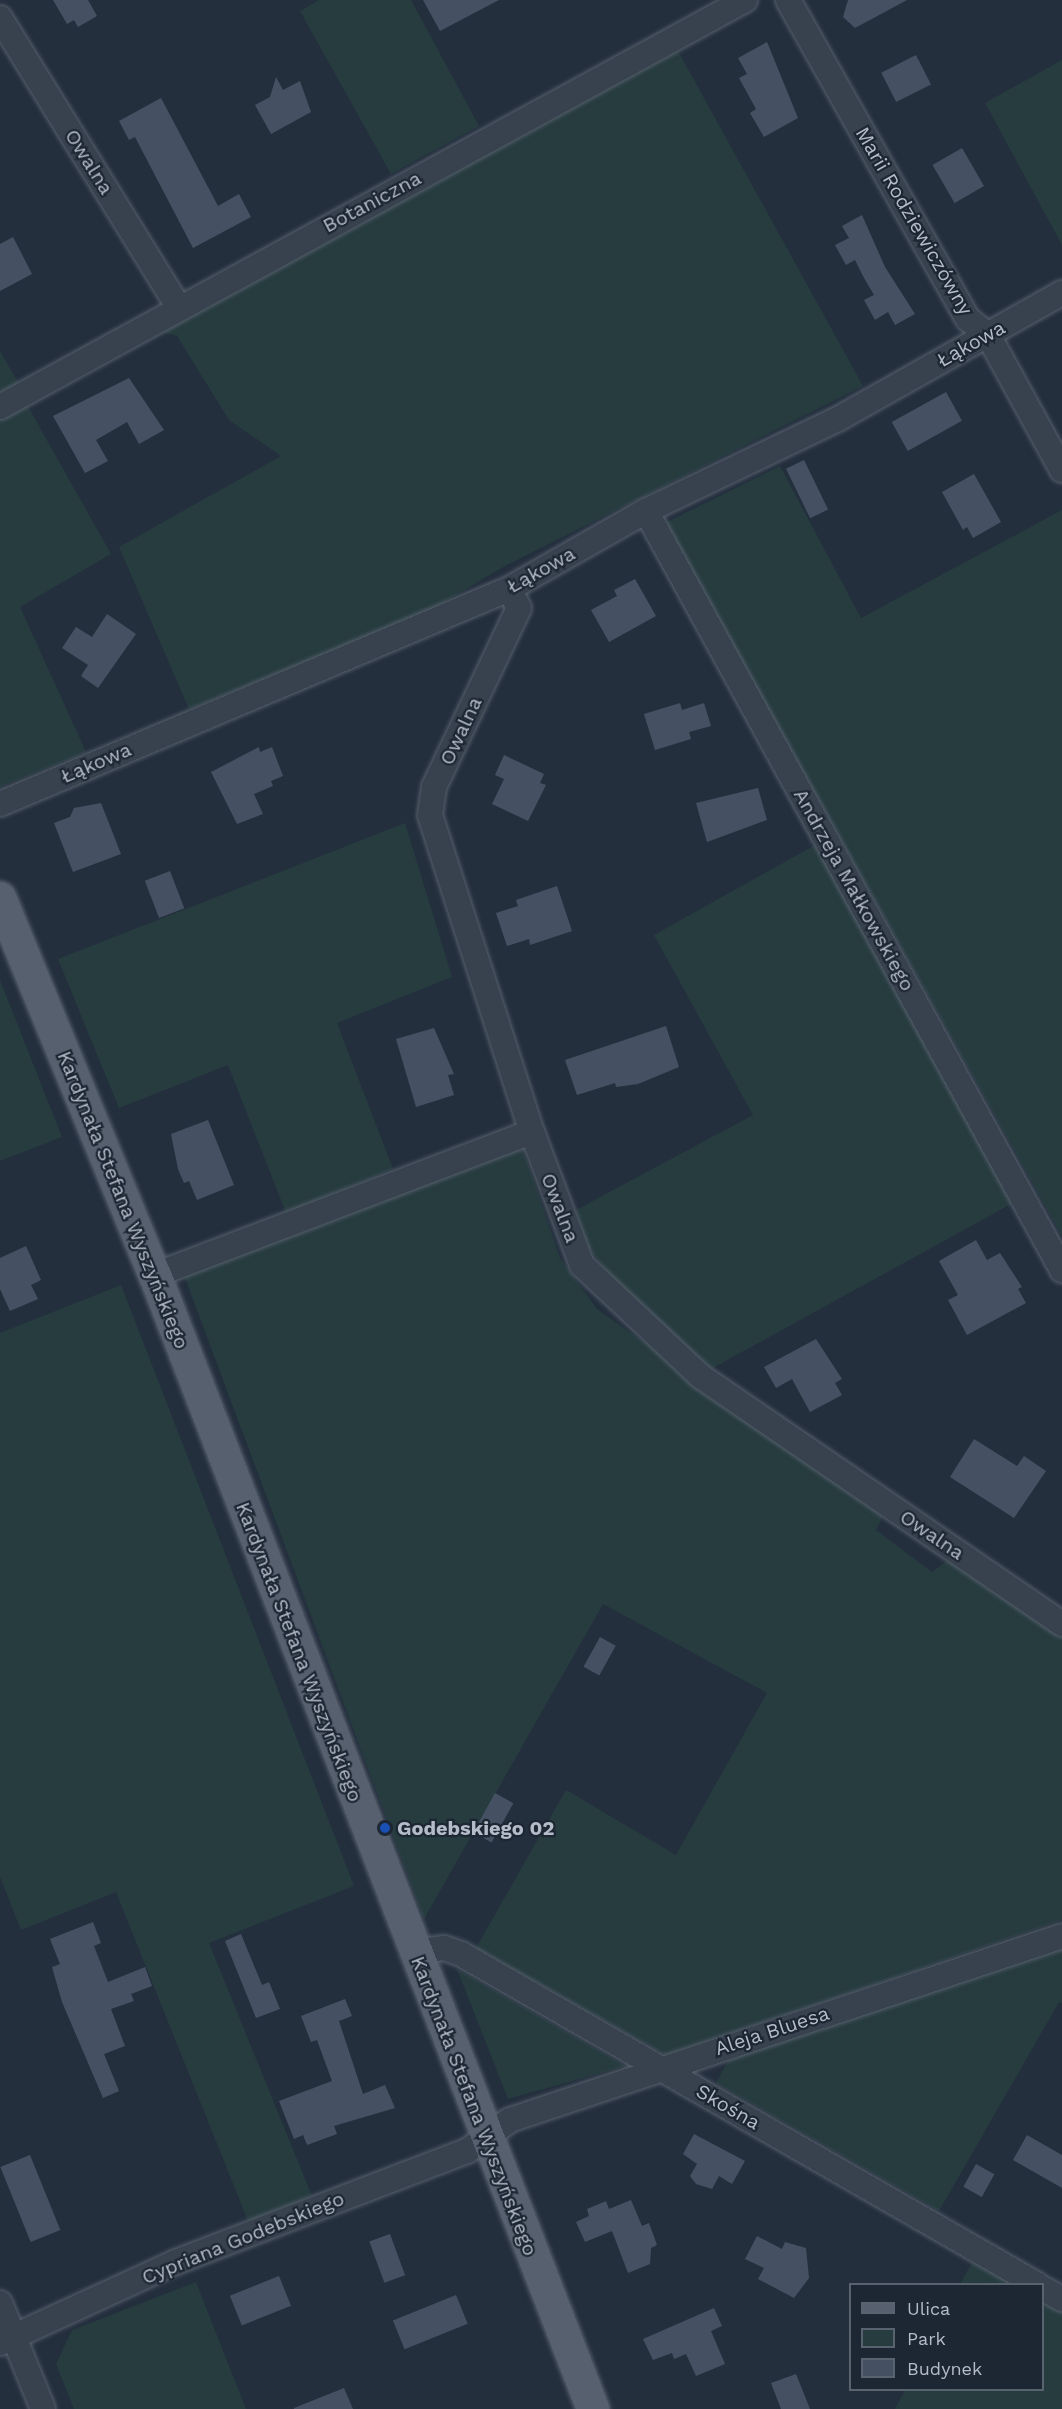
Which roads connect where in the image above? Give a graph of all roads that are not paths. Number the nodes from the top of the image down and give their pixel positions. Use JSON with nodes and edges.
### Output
{"nodes":[{"id":1,"x":745,"y":0,"type":"edge"},
{"id":2,"x":788,"y":0,"type":"edge"},
{"id":3,"x":0,"y":18,"type":"edge"},
{"id":4,"x":1062,"y":293,"type":"edge"},
{"id":5,"x":178,"y":306,"type":"junction"},
{"id":6,"x":988,"y":335,"type":"junction"},
{"id":7,"x":0,"y":407,"type":"edge"},
{"id":8,"x":1062,"y":470,"type":"edge"},
{"id":9,"x":646,"y":511,"type":"junction"},
{"id":10,"x":509,"y":589,"type":"junction"},
{"id":11,"x":0,"y":804,"type":"edge"},
{"id":12,"x":0,"y":898,"type":"edge"},
{"id":13,"x":531,"y":1132,"type":"junction"},
{"id":14,"x":1062,"y":1270,"type":"edge"},
{"id":15,"x":155,"y":1275,"type":"junction"},
{"id":16,"x":1062,"y":1623,"type":"edge"},
{"id":17,"x":1062,"y":1936,"type":"edge"},
{"id":18,"x":414,"y":1952,"type":"junction"},
{"id":19,"x":661,"y":2068,"type":"junction"},
{"id":20,"x":487,"y":2138,"type":"junction"},
{"id":21,"x":1034,"y":2283,"type":"edge"},
{"id":22,"x":1044,"y":2289,"type":"edge"},
{"id":23,"x":1062,"y":2299,"type":"edge"},
{"id":24,"x":0,"y":2303,"type":"edge"},
{"id":25,"x":7,"y":2339,"type":"edge"},
{"id":26,"x":43,"y":2409,"type":"edge"},
{"id":27,"x":593,"y":2409,"type":"edge"}],
"edges":[{"from":1,"to":5,"type":"street","name":"Botaniczna"},
{"from":2,"to":6,"type":"street","name":"Marii Rodziewiczówny"},
{"from":3,"to":5,"type":"street","name":"Owalna"},
{"from":4,"to":6,"type":"street","name":"Łąkowa"},
{"from":5,"to":7,"type":"street","name":"Botaniczna"},
{"from":6,"to":8,"type":"street","name":"Marii Rodziewiczówny"},
{"from":6,"to":9,"type":"street","name":"Łąkowa"},
{"from":9,"to":10,"type":"street","name":"Łąkowa"},
{"from":9,"to":14,"type":"street","name":"Andrzeja Małkowskiego"},
{"from":10,"to":11,"type":"street","name":"Łąkowa"},
{"from":10,"to":13,"type":"street","name":"Owalna"},
{"from":12,"to":15,"type":"main road","name":"Kardynała Stefana Wyszyńskiego"},
{"from":13,"to":15,"type":"street"},
{"from":13,"to":16,"type":"street","name":"Owalna"},
{"from":15,"to":18,"type":"main road","name":"Kardynała Stefana Wyszyńskiego"},
{"from":17,"to":19,"type":"street","name":"Aleja Bluesa"},
{"from":18,"to":19,"type":"street","name":"Skośna"},
{"from":18,"to":20,"type":"main road","name":"Kardynała Stefana Wyszyńskiego"},
{"from":19,"to":20,"type":"street","name":"Aleja Bluesa"},
{"from":19,"to":21,"type":"street","name":"Skośna"},
{"from":20,"to":25,"type":"street","name":"Cypriana Godebskiego"},
{"from":20,"to":27,"type":"main road","name":"Kardynała Stefana Wyszyńskiego"},
{"from":22,"to":23,"type":"street"},
{"from":24,"to":25,"type":"street"},
{"from":25,"to":26,"type":"street"}]}
